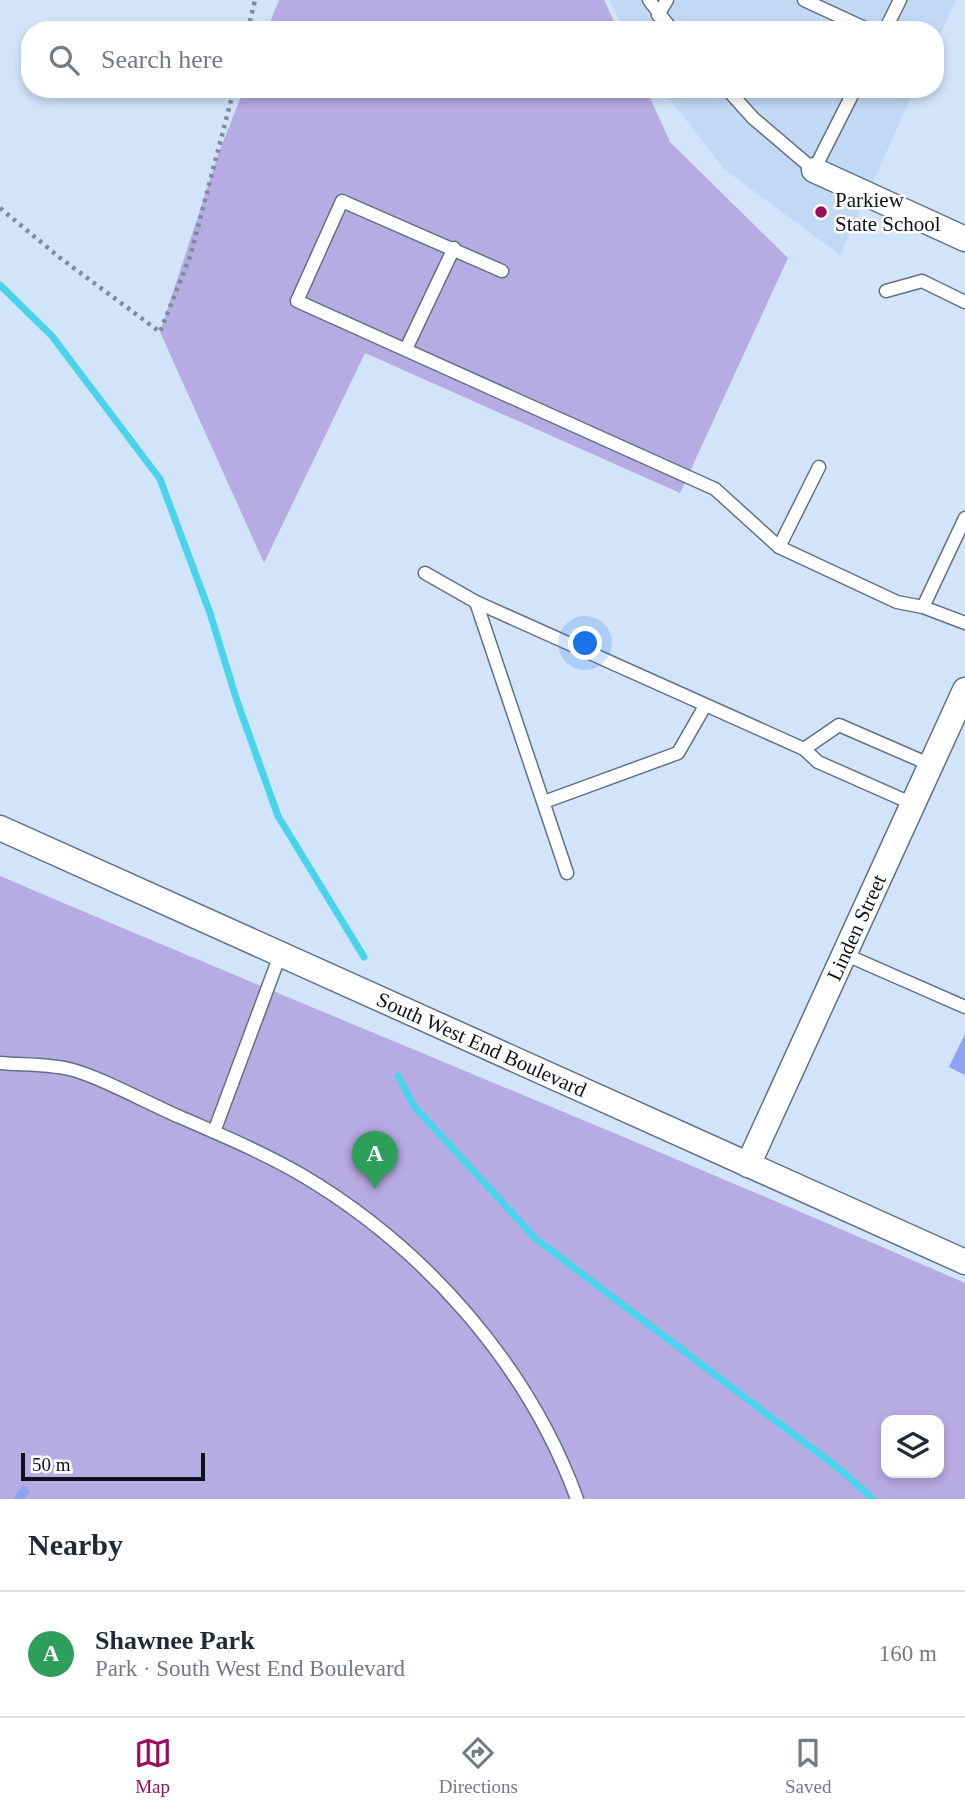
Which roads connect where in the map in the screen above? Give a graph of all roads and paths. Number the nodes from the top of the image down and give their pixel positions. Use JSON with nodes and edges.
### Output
{"nodes":[{"id":1,"x":255,"y":0,"type":"edge"},
{"id":2,"x":649,"y":0,"type":"edge"},
{"id":3,"x":667,"y":0,"type":"edge"},
{"id":4,"x":804,"y":0,"type":"edge"},
{"id":5,"x":900,"y":0,"type":"edge"},
{"id":6,"x":658,"y":15,"type":"junction"},
{"id":7,"x":250,"y":21,"type":"edge"},
{"id":8,"x":664,"y":21,"type":"edge"},
{"id":9,"x":850,"y":21,"type":"edge"},
{"id":10,"x":890,"y":21,"type":"edge"},
{"id":11,"x":232,"y":98,"type":"edge"},
{"id":12,"x":735,"y":98,"type":"edge"},
{"id":13,"x":850,"y":98,"type":"edge"},
{"id":14,"x":814,"y":170,"type":"junction"},
{"id":15,"x":0,"y":208,"type":"edge"},
{"id":16,"x":965,"y":239,"type":"edge"},
{"id":17,"x":454,"y":248,"type":"junction"},
{"id":18,"x":502,"y":271,"type":"dead end"},
{"id":19,"x":886,"y":291,"type":"dead end"},
{"id":20,"x":965,"y":302,"type":"edge"},
{"id":21,"x":406,"y":349,"type":"junction"},
{"id":22,"x":819,"y":467,"type":"dead end"},
{"id":23,"x":965,"y":518,"type":"edge"},
{"id":24,"x":779,"y":547,"type":"junction"},
{"id":25,"x":425,"y":573,"type":"dead end"},
{"id":26,"x":476,"y":602,"type":"junction"},
{"id":27,"x":923,"y":607,"type":"junction"},
{"id":28,"x":965,"y":623,"type":"edge"},
{"id":29,"x":965,"y":690,"type":"edge"},
{"id":30,"x":705,"y":706,"type":"junction"},
{"id":31,"x":804,"y":749,"type":"junction"},
{"id":32,"x":931,"y":765,"type":"junction"},
{"id":33,"x":544,"y":802,"type":"junction"},
{"id":34,"x":913,"y":804,"type":"junction"},
{"id":35,"x":0,"y":828,"type":"edge"},
{"id":36,"x":567,"y":873,"type":"dead end"},
{"id":37,"x":844,"y":954,"type":"junction"},
{"id":38,"x":279,"y":955,"type":"junction"},
{"id":39,"x":965,"y":1007,"type":"edge"},
{"id":40,"x":0,"y":1063,"type":"edge"},
{"id":41,"x":214,"y":1132,"type":"junction"},
{"id":42,"x":748,"y":1165,"type":"junction"},
{"id":43,"x":965,"y":1262,"type":"edge"},
{"id":44,"x":577,"y":1499,"type":"edge"}],
"edges":[{"from":1,"to":7,"type":"path"},
{"from":2,"to":6,"type":"lane"},
{"from":3,"to":6,"type":"lane"},
{"from":4,"to":9,"type":"lane"},
{"from":5,"to":10,"type":"lane"},
{"from":6,"to":8,"type":"lane"},
{"from":11,"to":15,"type":"path"},
{"from":12,"to":14,"type":"lane"},
{"from":13,"to":14,"type":"lane"},
{"from":14,"to":16,"type":"street"},
{"from":17,"to":18,"type":"lane"},
{"from":17,"to":21,"type":"lane"},
{"from":17,"to":21,"type":"lane"},
{"from":19,"to":20,"type":"lane"},
{"from":21,"to":24,"type":"lane"},
{"from":22,"to":24,"type":"lane"},
{"from":23,"to":27,"type":"lane"},
{"from":24,"to":27,"type":"lane"},
{"from":25,"to":26,"type":"lane"},
{"from":26,"to":30,"type":"lane"},
{"from":26,"to":33,"type":"lane"},
{"from":27,"to":28,"type":"lane"},
{"from":29,"to":32,"type":"street","name":"Linden Street"},
{"from":30,"to":31,"type":"lane"},
{"from":30,"to":33,"type":"lane"},
{"from":31,"to":32,"type":"lane"},
{"from":31,"to":34,"type":"lane"},
{"from":32,"to":34,"type":"street","name":"Linden Street"},
{"from":33,"to":36,"type":"lane"},
{"from":34,"to":37,"type":"street","name":"Linden Street"},
{"from":35,"to":38,"type":"street","name":"South West End Boulevard"},
{"from":37,"to":39,"type":"lane"},
{"from":37,"to":42,"type":"street","name":"Linden Street"},
{"from":38,"to":41,"type":"lane"},
{"from":38,"to":42,"type":"street","name":"South West End Boulevard"},
{"from":40,"to":41,"type":"lane"},
{"from":41,"to":44,"type":"lane"},
{"from":42,"to":43,"type":"street","name":"South West End Boulevard"}]}
